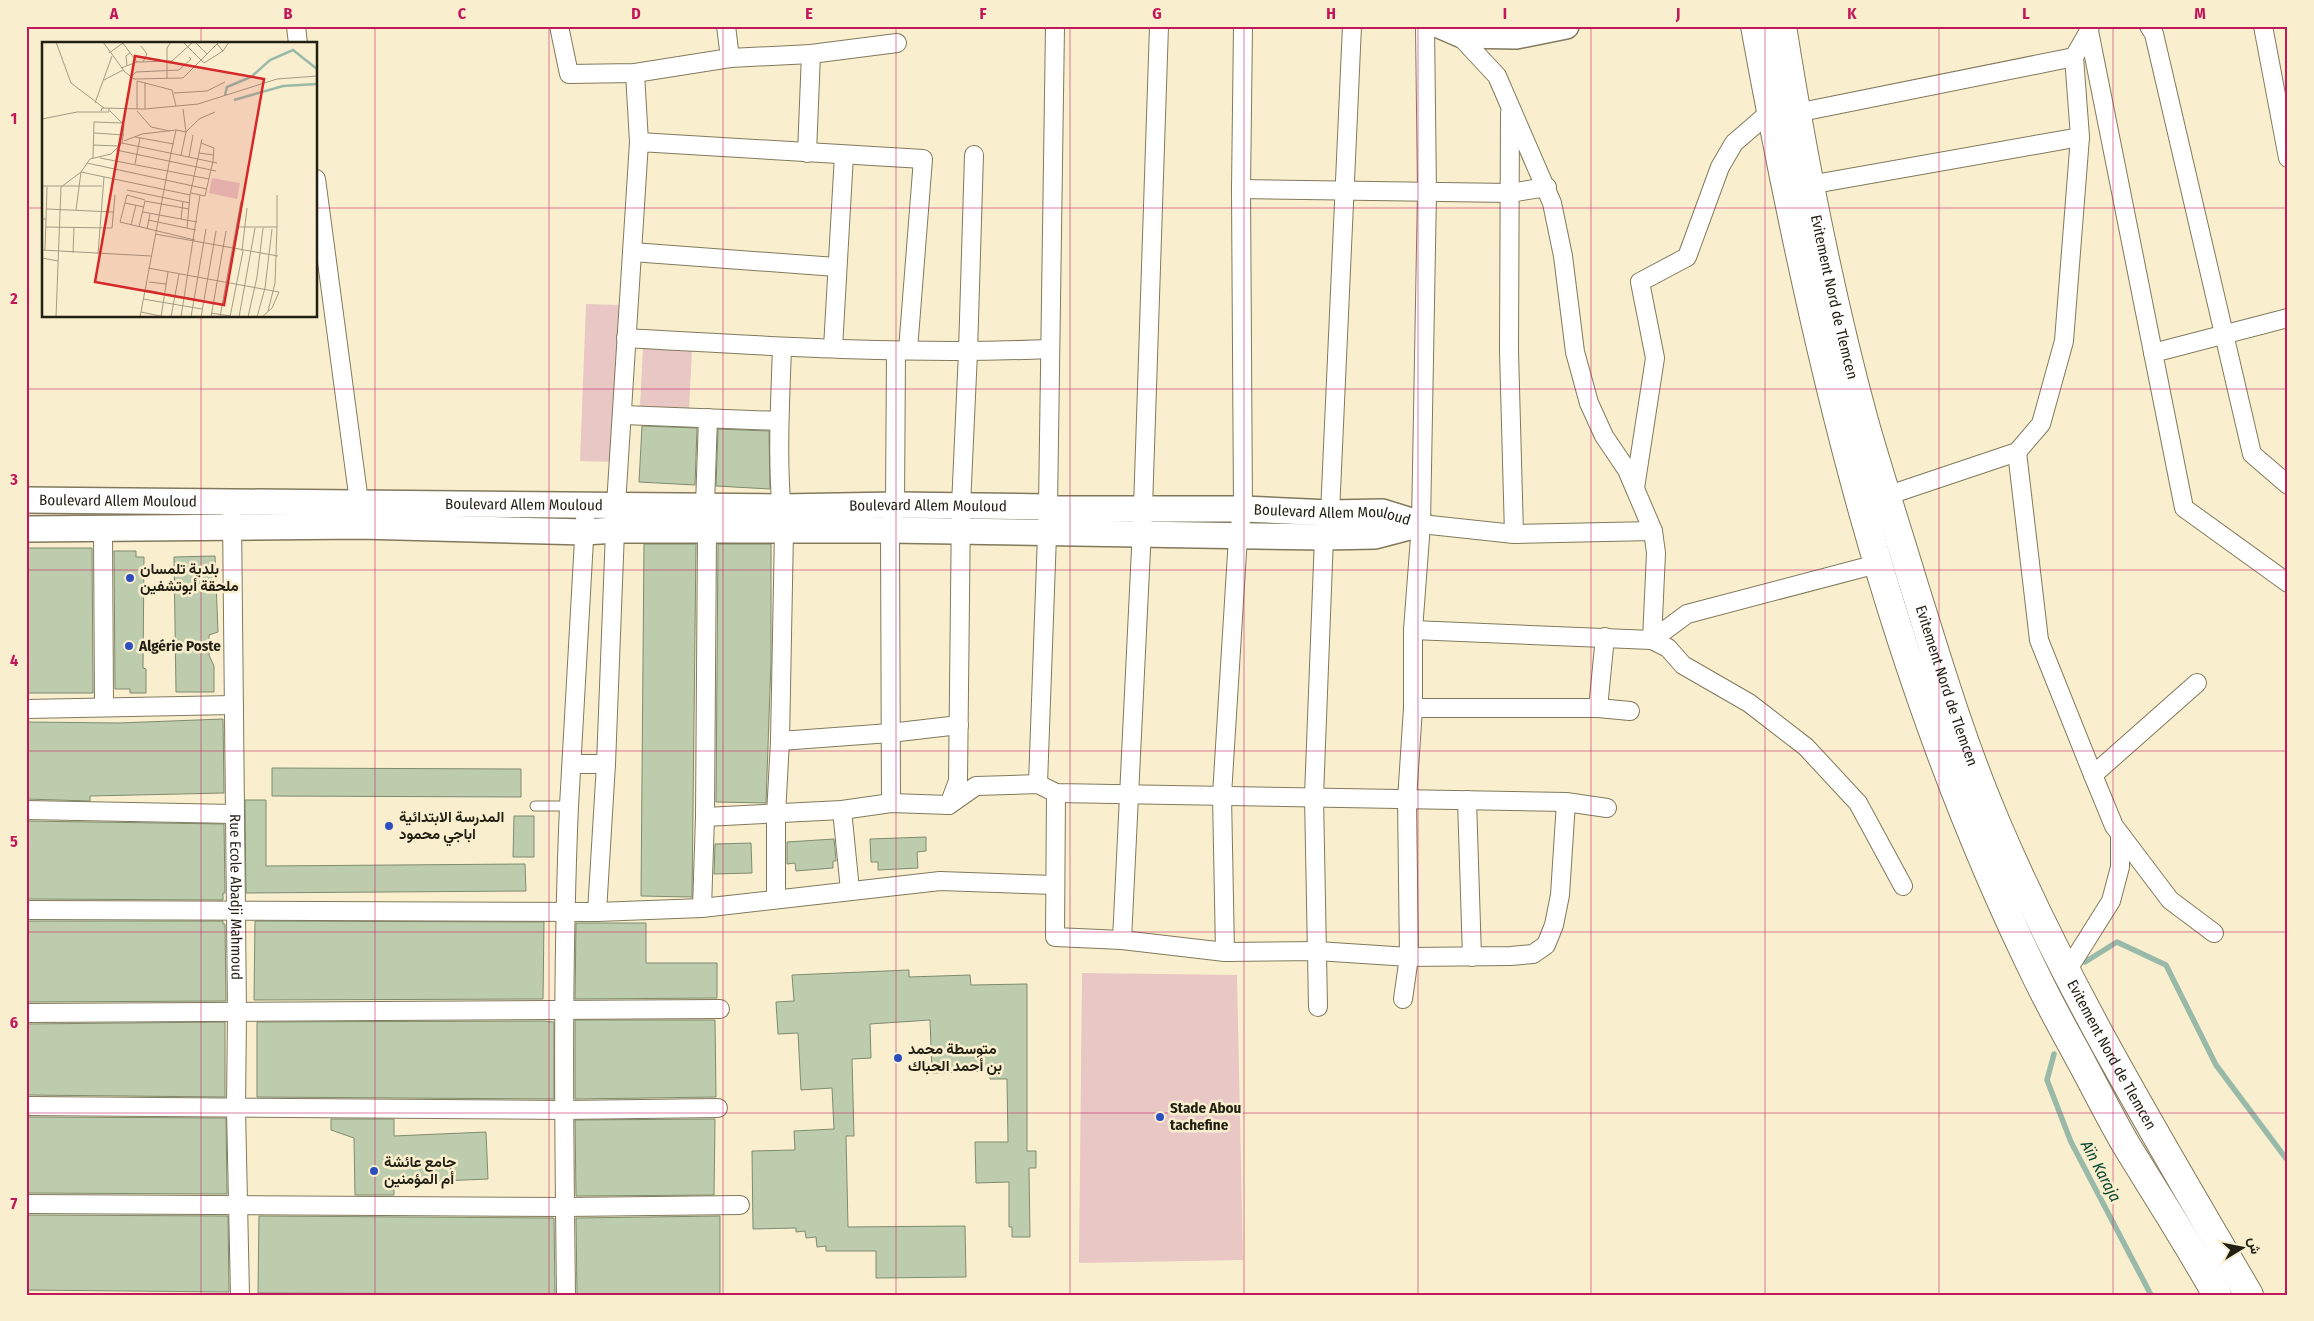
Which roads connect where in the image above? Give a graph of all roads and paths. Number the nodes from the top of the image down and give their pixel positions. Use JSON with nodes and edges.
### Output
{"nodes":[{"id":1,"x":296,"y":26,"type":"edge"},
{"id":2,"x":559,"y":26,"type":"edge"},
{"id":3,"x":726,"y":26,"type":"edge"},
{"id":4,"x":1055,"y":26,"type":"edge"},
{"id":5,"x":1159,"y":26,"type":"edge"},
{"id":6,"x":1243,"y":26,"type":"edge"},
{"id":7,"x":1352,"y":26,"type":"edge"},
{"id":8,"x":1425,"y":26,"type":"edge"},
{"id":9,"x":1566,"y":26,"type":"edge"},
{"id":10,"x":1755,"y":26,"type":"edge"},
{"id":11,"x":1782,"y":26,"type":"edge"},
{"id":12,"x":2149,"y":26,"type":"edge"},
{"id":13,"x":2263,"y":26,"type":"edge"},
{"id":14,"x":2089,"y":28,"type":"edge"},
{"id":15,"x":1448,"y":29,"type":"edge"},
{"id":16,"x":1516,"y":31,"type":"edge"},
{"id":17,"x":298,"y":42,"type":"edge"},
{"id":18,"x":898,"y":43,"type":"dead end"},
{"id":19,"x":811,"y":54,"type":"junction"},
{"id":20,"x":2074,"y":57,"type":"junction"},
{"id":21,"x":730,"y":58,"type":"junction"},
{"id":22,"x":634,"y":73,"type":"junction"},
{"id":23,"x":2281,"y":91,"type":"edge"},
{"id":24,"x":1510,"y":107,"type":"junction"},
{"id":25,"x":1783,"y":112,"type":"junction"},
{"id":26,"x":2080,"y":136,"type":"junction"},
{"id":27,"x":639,"y":142,"type":"junction"},
{"id":28,"x":807,"y":153,"type":"junction"},
{"id":29,"x":844,"y":155,"type":"junction"},
{"id":30,"x":974,"y":155,"type":"dead end"},
{"id":31,"x":2288,"y":158,"type":"edge"},
{"id":32,"x":1808,"y":185,"type":"junction"},
{"id":33,"x":1547,"y":187,"type":"junction"},
{"id":34,"x":1241,"y":189,"type":"junction"},
{"id":35,"x":1345,"y":190,"type":"junction"},
{"id":36,"x":1427,"y":192,"type":"junction"},
{"id":37,"x":1510,"y":193,"type":"junction"},
{"id":38,"x":318,"y":194,"type":"edge"},
{"id":39,"x":632,"y":252,"type":"junction"},
{"id":40,"x":836,"y":267,"type":"junction"},
{"id":41,"x":2288,"y":318,"type":"edge"},
{"id":42,"x":2223,"y":335,"type":"junction"},
{"id":43,"x":626,"y":338,"type":"junction"},
{"id":44,"x":782,"y":347,"type":"junction"},
{"id":45,"x":833,"y":348,"type":"junction"},
{"id":46,"x":1049,"y":349,"type":"junction"},
{"id":47,"x":902,"y":350,"type":"junction"},
{"id":48,"x":968,"y":352,"type":"junction"},
{"id":49,"x":2153,"y":353,"type":"junction"},
{"id":50,"x":623,"y":414,"type":"junction"},
{"id":51,"x":708,"y":418,"type":"junction"},
{"id":52,"x":779,"y":422,"type":"junction"},
{"id":53,"x":2017,"y":452,"type":"junction"},
{"id":54,"x":2288,"y":485,"type":"edge"},
{"id":55,"x":1635,"y":489,"type":"junction"},
{"id":56,"x":1886,"y":496,"type":"junction"},
{"id":57,"x":26,"y":500,"type":"edge"},
{"id":58,"x":232,"y":501,"type":"junction"},
{"id":59,"x":586,"y":504,"type":"junction"},
{"id":60,"x":616,"y":505,"type":"junction"},
{"id":61,"x":895,"y":505,"type":"junction"},
{"id":62,"x":705,"y":506,"type":"junction"},
{"id":63,"x":961,"y":506,"type":"junction"},
{"id":64,"x":1048,"y":507,"type":"junction"},
{"id":65,"x":1143,"y":508,"type":"junction"},
{"id":66,"x":1243,"y":509,"type":"junction"},
{"id":67,"x":1330,"y":513,"type":"junction"},
{"id":68,"x":360,"y":514,"type":"junction"},
{"id":69,"x":782,"y":519,"type":"junction"},
{"id":70,"x":1421,"y":524,"type":"junction"},
{"id":71,"x":233,"y":527,"type":"junction"},
{"id":72,"x":26,"y":529,"type":"edge"},
{"id":73,"x":103,"y":529,"type":"junction"},
{"id":74,"x":615,"y":530,"type":"junction"},
{"id":75,"x":890,"y":530,"type":"junction"},
{"id":76,"x":707,"y":531,"type":"junction"},
{"id":77,"x":1653,"y":531,"type":"junction"},
{"id":78,"x":585,"y":532,"type":"junction"},
{"id":79,"x":961,"y":533,"type":"junction"},
{"id":80,"x":1047,"y":533,"type":"junction"},
{"id":81,"x":1514,"y":534,"type":"junction"},
{"id":82,"x":1141,"y":535,"type":"junction"},
{"id":83,"x":1238,"y":537,"type":"junction"},
{"id":84,"x":1324,"y":537,"type":"junction"},
{"id":85,"x":1877,"y":564,"type":"junction"},
{"id":86,"x":2288,"y":583,"type":"edge"},
{"id":87,"x":1413,"y":630,"type":"junction"},
{"id":88,"x":1605,"y":637,"type":"junction"},
{"id":89,"x":1652,"y":640,"type":"junction"},
{"id":90,"x":2197,"y":683,"type":"dead end"},
{"id":91,"x":234,"y":705,"type":"junction"},
{"id":92,"x":104,"y":707,"type":"junction"},
{"id":93,"x":1413,"y":708,"type":"junction"},
{"id":94,"x":1598,"y":708,"type":"junction"},
{"id":95,"x":26,"y":709,"type":"edge"},
{"id":96,"x":1630,"y":711,"type":"dead end"},
{"id":97,"x":959,"y":725,"type":"junction"},
{"id":98,"x":890,"y":733,"type":"junction"},
{"id":99,"x":780,"y":741,"type":"junction"},
{"id":100,"x":572,"y":764,"type":"junction"},
{"id":101,"x":606,"y":764,"type":"junction"},
{"id":102,"x":2093,"y":775,"type":"junction"},
{"id":103,"x":1038,"y":784,"type":"junction"},
{"id":104,"x":1056,"y":793,"type":"junction"},
{"id":105,"x":1129,"y":794,"type":"junction"},
{"id":106,"x":1222,"y":795,"type":"junction"},
{"id":107,"x":1314,"y":796,"type":"junction"},
{"id":108,"x":1407,"y":800,"type":"junction"},
{"id":109,"x":1467,"y":800,"type":"junction"},
{"id":110,"x":1566,"y":802,"type":"junction"},
{"id":111,"x":891,"y":803,"type":"junction"},
{"id":112,"x":949,"y":804,"type":"junction"},
{"id":113,"x":535,"y":806,"type":"dead end"},
{"id":114,"x":569,"y":806,"type":"junction"},
{"id":115,"x":1607,"y":808,"type":"dead end"},
{"id":116,"x":26,"y":810,"type":"edge"},
{"id":117,"x":842,"y":810,"type":"junction"},
{"id":118,"x":235,"y":814,"type":"junction"},
{"id":119,"x":776,"y":815,"type":"junction"},
{"id":120,"x":705,"y":817,"type":"junction"},
{"id":121,"x":2120,"y":834,"type":"junction"},
{"id":122,"x":1055,"y":885,"type":"junction"},
{"id":123,"x":1903,"y":886,"type":"dead end"},
{"id":124,"x":850,"y":890,"type":"junction"},
{"id":125,"x":776,"y":899,"type":"junction"},
{"id":126,"x":702,"y":908,"type":"junction"},
{"id":127,"x":235,"y":909,"type":"junction"},
{"id":128,"x":26,"y":910,"type":"edge"},
{"id":129,"x":566,"y":912,"type":"junction"},
{"id":130,"x":597,"y":912,"type":"junction"},
{"id":131,"x":2214,"y":933,"type":"dead end"},
{"id":132,"x":1122,"y":940,"type":"junction"},
{"id":133,"x":1317,"y":951,"type":"junction"},
{"id":134,"x":1225,"y":952,"type":"junction"},
{"id":135,"x":1472,"y":956,"type":"junction"},
{"id":136,"x":1409,"y":957,"type":"junction"},
{"id":137,"x":2067,"y":971,"type":"junction"},
{"id":138,"x":1403,"y":999,"type":"dead end"},
{"id":139,"x":1318,"y":1007,"type":"dead end"},
{"id":140,"x":720,"y":1009,"type":"dead end"},
{"id":141,"x":564,"y":1010,"type":"junction"},
{"id":142,"x":26,"y":1013,"type":"edge"},
{"id":143,"x":237,"y":1013,"type":"junction"},
{"id":144,"x":26,"y":1106,"type":"edge"},
{"id":145,"x":718,"y":1108,"type":"dead end"},
{"id":146,"x":236,"y":1109,"type":"junction"},
{"id":147,"x":564,"y":1110,"type":"junction"},
{"id":148,"x":26,"y":1204,"type":"edge"},
{"id":149,"x":239,"y":1205,"type":"junction"},
{"id":150,"x":740,"y":1205,"type":"dead end"},
{"id":151,"x":565,"y":1207,"type":"junction"},
{"id":152,"x":240,"y":1295,"type":"edge"},
{"id":153,"x":566,"y":1295,"type":"edge"},
{"id":154,"x":2217,"y":1295,"type":"edge"},
{"id":155,"x":2249,"y":1295,"type":"edge"}],
"edges":[{"from":1,"to":17,"type":"street"},
{"from":2,"to":22,"type":"street"},
{"from":3,"to":21,"type":"street"},
{"from":4,"to":46,"type":"street"},
{"from":5,"to":65,"type":"street"},
{"from":6,"to":34,"type":"street"},
{"from":7,"to":35,"type":"street"},
{"from":8,"to":36,"type":"street"},
{"from":9,"to":16,"type":"main road"},
{"from":10,"to":25,"type":"highway","name":"Evitement Nord de Tlemcen"},
{"from":11,"to":25,"type":"highway","name":"Evitement Nord de Tlemcen"},
{"from":12,"to":42,"type":"street"},
{"from":13,"to":23,"type":"street"},
{"from":14,"to":20,"type":"street"},
{"from":14,"to":49,"type":"street"},
{"from":15,"to":16,"type":"main road"},
{"from":15,"to":24,"type":"street"},
{"from":18,"to":19,"type":"street"},
{"from":19,"to":21,"type":"street"},
{"from":19,"to":28,"type":"street"},
{"from":20,"to":25,"type":"street"},
{"from":20,"to":26,"type":"street"},
{"from":21,"to":22,"type":"street"},
{"from":22,"to":27,"type":"street"},
{"from":23,"to":31,"type":"street"},
{"from":24,"to":33,"type":"street"},
{"from":24,"to":37,"type":"street"},
{"from":25,"to":32,"type":"highway","name":"Evitement Nord de Tlemcen"},
{"from":25,"to":55,"type":"street"},
{"from":25,"to":85,"type":"highway","name":"Evitement Nord de Tlemcen"},
{"from":26,"to":32,"type":"street"},
{"from":26,"to":53,"type":"street"},
{"from":27,"to":28,"type":"street"},
{"from":27,"to":39,"type":"street"},
{"from":28,"to":29,"type":"street"},
{"from":29,"to":40,"type":"street"},
{"from":29,"to":47,"type":"street"},
{"from":30,"to":48,"type":"street"},
{"from":32,"to":56,"type":"highway","name":"Evitement Nord de Tlemcen"},
{"from":33,"to":37,"type":"street"},
{"from":33,"to":55,"type":"street"},
{"from":34,"to":35,"type":"street"},
{"from":34,"to":66,"type":"street"},
{"from":35,"to":36,"type":"street"},
{"from":35,"to":67,"type":"street"},
{"from":36,"to":37,"type":"street"},
{"from":36,"to":70,"type":"street"},
{"from":37,"to":81,"type":"street"},
{"from":38,"to":68,"type":"street"},
{"from":39,"to":40,"type":"street"},
{"from":39,"to":43,"type":"street"},
{"from":40,"to":45,"type":"street"},
{"from":41,"to":42,"type":"street"},
{"from":42,"to":49,"type":"street"},
{"from":42,"to":54,"type":"street"},
{"from":43,"to":44,"type":"street"},
{"from":43,"to":50,"type":"street"},
{"from":44,"to":45,"type":"street"},
{"from":44,"to":52,"type":"street"},
{"from":45,"to":47,"type":"street"},
{"from":46,"to":48,"type":"street"},
{"from":46,"to":64,"type":"street"},
{"from":47,"to":48,"type":"street"},
{"from":47,"to":61,"type":"street"},
{"from":48,"to":63,"type":"street"},
{"from":49,"to":86,"type":"street"},
{"from":50,"to":51,"type":"street"},
{"from":50,"to":60,"type":"street"},
{"from":51,"to":52,"type":"street"},
{"from":51,"to":62,"type":"street"},
{"from":52,"to":69,"type":"street"},
{"from":53,"to":56,"type":"street"},
{"from":53,"to":102,"type":"street"},
{"from":55,"to":77,"type":"street"},
{"from":56,"to":137,"type":"highway","name":"Evitement Nord de Tlemcen"},
{"from":57,"to":58,"type":"main road","name":"Boulevard Allem Mouloud"},
{"from":58,"to":68,"type":"main road","name":"Boulevard Allem Mouloud"},
{"from":58,"to":71,"type":"street","name":"Rue Ecole Abadji Mahmoud"},
{"from":59,"to":60,"type":"main road","name":"Boulevard Allem Mouloud"},
{"from":59,"to":68,"type":"main road","name":"Boulevard Allem Mouloud"},
{"from":59,"to":78,"type":"street"},
{"from":60,"to":62,"type":"main road","name":"Boulevard Allem Mouloud"},
{"from":60,"to":74,"type":"street"},
{"from":61,"to":63,"type":"main road","name":"Boulevard Allem Mouloud"},
{"from":61,"to":69,"type":"main road","name":"Boulevard Allem Mouloud"},
{"from":61,"to":75,"type":"street"},
{"from":62,"to":69,"type":"main road","name":"Boulevard Allem Mouloud"},
{"from":62,"to":76,"type":"street"},
{"from":63,"to":64,"type":"main road","name":"Boulevard Allem Mouloud"},
{"from":63,"to":79,"type":"street"},
{"from":64,"to":65,"type":"main road","name":"Boulevard Allem Mouloud"},
{"from":64,"to":80,"type":"street"},
{"from":65,"to":66,"type":"main road","name":"Boulevard Allem Mouloud"},
{"from":65,"to":82,"type":"street"},
{"from":66,"to":67,"type":"main road","name":"Boulevard Allem Mouloud"},
{"from":66,"to":83,"type":"street"},
{"from":67,"to":70,"type":"main road","name":"Boulevard Allem Mouloud"},
{"from":67,"to":84,"type":"street"},
{"from":68,"to":71,"type":"main road","name":"Boulevard Allem Mouloud"},
{"from":68,"to":78,"type":"main road","name":"Boulevard Allem Mouloud"},
{"from":69,"to":75,"type":"main road","name":"Boulevard Allem Mouloud"},
{"from":69,"to":76,"type":"main road","name":"Boulevard Allem Mouloud"},
{"from":69,"to":99,"type":"street"},
{"from":70,"to":81,"type":"street"},
{"from":70,"to":84,"type":"main road","name":"Boulevard Allem Mouloud"},
{"from":70,"to":87,"type":"street"},
{"from":71,"to":73,"type":"main road","name":"Boulevard Allem Mouloud"},
{"from":71,"to":91,"type":"street","name":"Rue Ecole Abadji Mahmoud"},
{"from":72,"to":73,"type":"main road","name":"Boulevard Allem Mouloud"},
{"from":73,"to":92,"type":"street"},
{"from":74,"to":76,"type":"main road","name":"Boulevard Allem Mouloud"},
{"from":74,"to":78,"type":"main road","name":"Boulevard Allem Mouloud"},
{"from":74,"to":101,"type":"street"},
{"from":75,"to":79,"type":"main road","name":"Boulevard Allem Mouloud"},
{"from":75,"to":98,"type":"street"},
{"from":76,"to":120,"type":"street"},
{"from":77,"to":81,"type":"street"},
{"from":77,"to":89,"type":"street"},
{"from":78,"to":100,"type":"street"},
{"from":79,"to":80,"type":"main road","name":"Boulevard Allem Mouloud"},
{"from":79,"to":97,"type":"street"},
{"from":80,"to":82,"type":"main road","name":"Boulevard Allem Mouloud"},
{"from":80,"to":103,"type":"street"},
{"from":82,"to":83,"type":"main road","name":"Boulevard Allem Mouloud"},
{"from":82,"to":105,"type":"street"},
{"from":83,"to":84,"type":"main road","name":"Boulevard Allem Mouloud"},
{"from":83,"to":106,"type":"street"},
{"from":84,"to":107,"type":"street"},
{"from":85,"to":89,"type":"street"},
{"from":85,"to":154,"type":"highway","name":"Evitement Nord de Tlemcen"},
{"from":87,"to":88,"type":"street"},
{"from":87,"to":93,"type":"street"},
{"from":88,"to":89,"type":"street"},
{"from":88,"to":94,"type":"street"},
{"from":89,"to":123,"type":"street"},
{"from":90,"to":102,"type":"street"},
{"from":91,"to":92,"type":"street"},
{"from":91,"to":118,"type":"street","name":"Rue Ecole Abadji Mahmoud"},
{"from":92,"to":95,"type":"street"},
{"from":93,"to":94,"type":"street"},
{"from":93,"to":108,"type":"street"},
{"from":94,"to":96,"type":"street"},
{"from":97,"to":98,"type":"street"},
{"from":97,"to":112,"type":"street"},
{"from":98,"to":99,"type":"street"},
{"from":98,"to":111,"type":"street"},
{"from":99,"to":119,"type":"street"},
{"from":100,"to":101,"type":"street"},
{"from":100,"to":114,"type":"street"},
{"from":101,"to":130,"type":"street"},
{"from":102,"to":121,"type":"street"},
{"from":103,"to":104,"type":"street"},
{"from":103,"to":112,"type":"street"},
{"from":104,"to":105,"type":"street"},
{"from":104,"to":122,"type":"street"},
{"from":105,"to":106,"type":"street"},
{"from":105,"to":132,"type":"street"},
{"from":106,"to":107,"type":"street"},
{"from":106,"to":134,"type":"street"},
{"from":107,"to":108,"type":"street"},
{"from":107,"to":133,"type":"street"},
{"from":108,"to":109,"type":"street"},
{"from":108,"to":136,"type":"street"},
{"from":109,"to":110,"type":"street"},
{"from":109,"to":135,"type":"street"},
{"from":110,"to":115,"type":"street"},
{"from":110,"to":135,"type":"street"},
{"from":111,"to":112,"type":"street"},
{"from":111,"to":117,"type":"street"},
{"from":113,"to":114,"type":"lane"},
{"from":114,"to":129,"type":"street"},
{"from":116,"to":118,"type":"street"},
{"from":117,"to":119,"type":"street"},
{"from":117,"to":124,"type":"street"},
{"from":118,"to":127,"type":"street","name":"Rue Ecole Abadji Mahmoud"},
{"from":119,"to":120,"type":"street"},
{"from":119,"to":125,"type":"street"},
{"from":120,"to":126,"type":"street"},
{"from":121,"to":131,"type":"street"},
{"from":121,"to":137,"type":"street"},
{"from":122,"to":124,"type":"street"},
{"from":122,"to":132,"type":"street"},
{"from":124,"to":125,"type":"street"},
{"from":125,"to":126,"type":"street"},
{"from":126,"to":130,"type":"street"},
{"from":127,"to":128,"type":"street"},
{"from":127,"to":129,"type":"street"},
{"from":127,"to":143,"type":"street","name":"Rue Ecole Abadji Mahmoud"},
{"from":129,"to":130,"type":"street"},
{"from":129,"to":141,"type":"street"},
{"from":132,"to":134,"type":"street"},
{"from":133,"to":134,"type":"street"},
{"from":133,"to":136,"type":"street"},
{"from":133,"to":139,"type":"street"},
{"from":135,"to":136,"type":"street"},
{"from":136,"to":138,"type":"street"},
{"from":137,"to":155,"type":"highway","name":"Evitement Nord de Tlemcen"},
{"from":140,"to":141,"type":"street"},
{"from":141,"to":143,"type":"street"},
{"from":141,"to":147,"type":"street"},
{"from":142,"to":143,"type":"street"},
{"from":143,"to":146,"type":"street","name":"Rue Ecole Abadji Mahmoud"},
{"from":144,"to":146,"type":"street"},
{"from":145,"to":147,"type":"street"},
{"from":146,"to":147,"type":"street"},
{"from":146,"to":149,"type":"street","name":"Rue Ecole Abadji Mahmoud"},
{"from":147,"to":151,"type":"street"},
{"from":148,"to":149,"type":"street"},
{"from":149,"to":151,"type":"street"},
{"from":149,"to":152,"type":"street","name":"Rue Ecole Abadji Mahmoud"},
{"from":150,"to":151,"type":"street"},
{"from":151,"to":153,"type":"street"}]}
